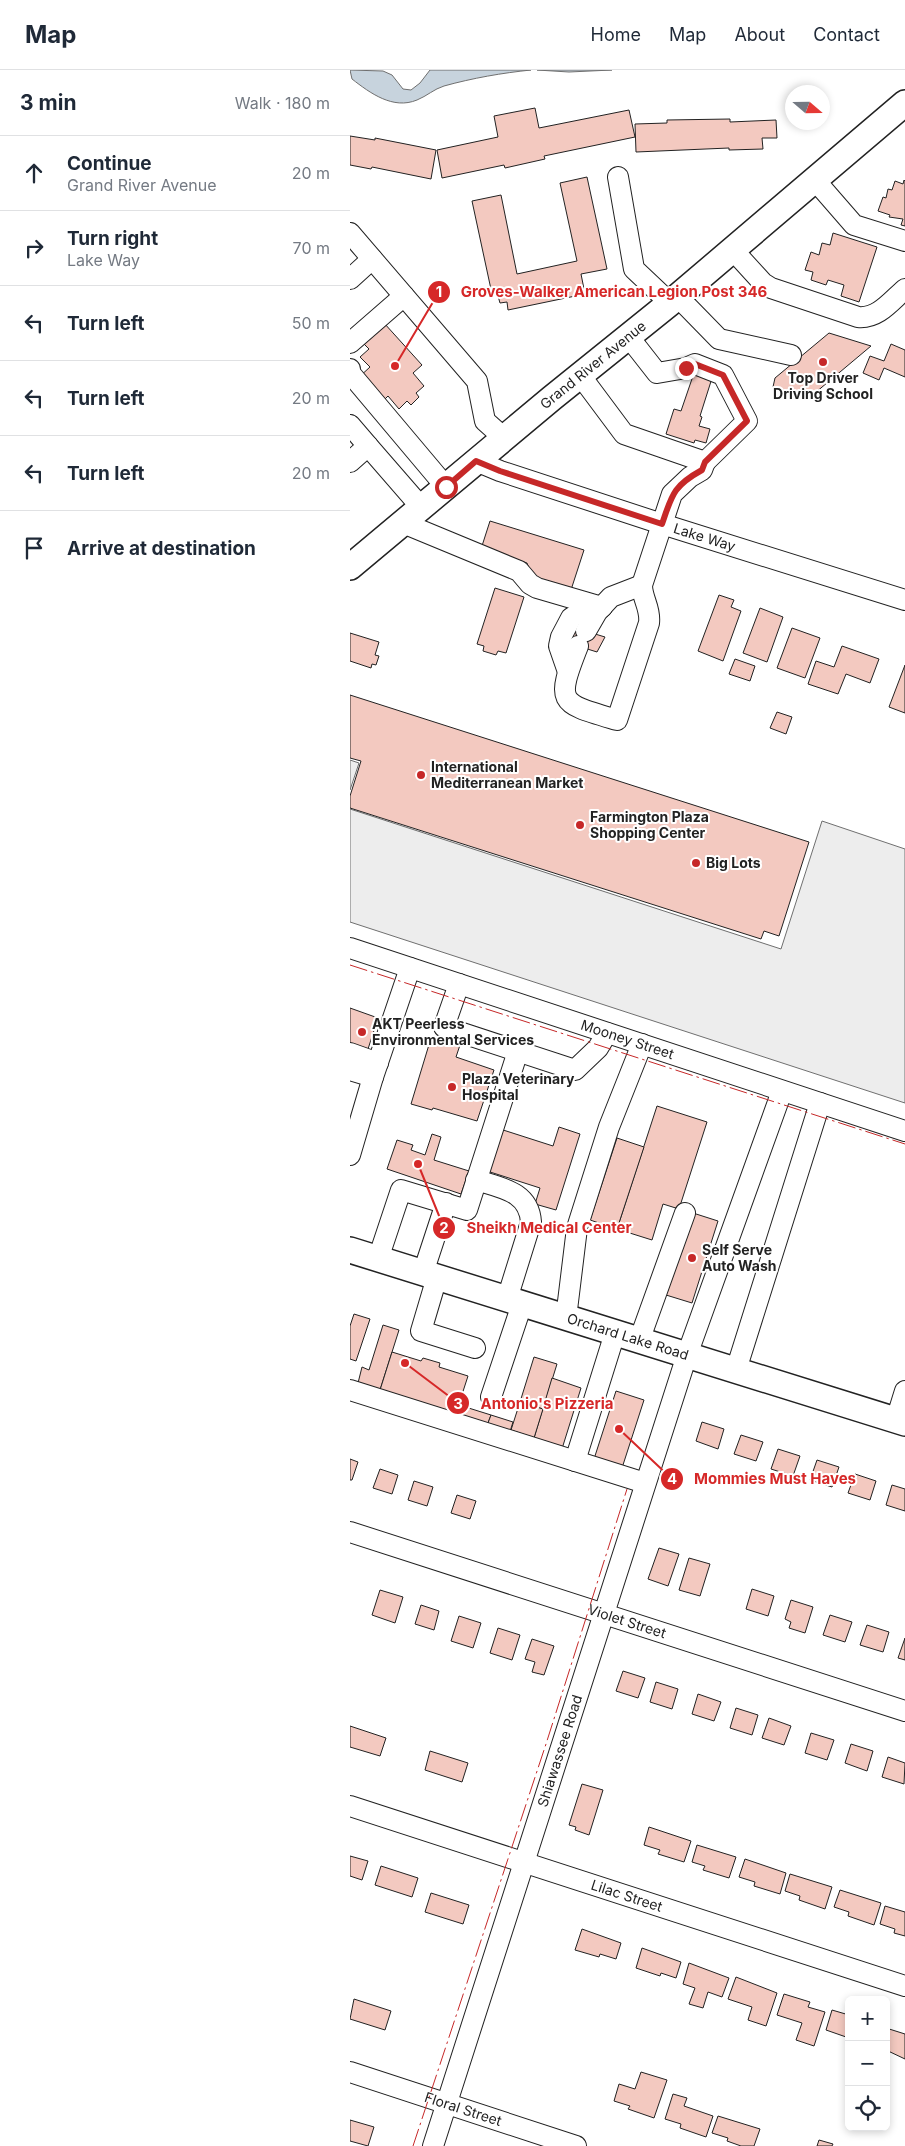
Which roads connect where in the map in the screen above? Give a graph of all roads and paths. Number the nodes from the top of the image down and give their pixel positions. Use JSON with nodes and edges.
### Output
{"nodes":[{"id":1,"x":905,"y":103,"type":"edge"},
{"id":2,"x":618,"y":177,"type":"dead end"},
{"id":3,"x":814,"y":179,"type":"junction"},
{"id":4,"x":350,"y":234,"type":"edge"},
{"id":5,"x":905,"y":241,"type":"edge"},
{"id":6,"x":732,"y":249,"type":"junction"},
{"id":7,"x":372,"y":259,"type":"junction"},
{"id":8,"x":350,"y":279,"type":"edge"},
{"id":9,"x":905,"y":289,"type":"edge"},
{"id":10,"x":404,"y":296,"type":"junction"},
{"id":11,"x":673,"y":299,"type":"junction"},
{"id":12,"x":628,"y":336,"type":"junction"},
{"id":13,"x":350,"y":343,"type":"edge"},
{"id":14,"x":791,"y":355,"type":"dead end"},
{"id":15,"x":350,"y":370,"type":"edge"},
{"id":16,"x":580,"y":375,"type":"junction"},
{"id":17,"x":350,"y":425,"type":"edge"},
{"id":18,"x":504,"y":438,"type":"junction"},
{"id":19,"x":368,"y":446,"type":"junction"},
{"id":20,"x":476,"y":461,"type":"junction"},
{"id":21,"x":350,"y":462,"type":"edge"},
{"id":22,"x":705,"y":462,"type":"junction"},
{"id":23,"x":446,"y":487,"type":"junction"},
{"id":24,"x":421,"y":507,"type":"junction"},
{"id":25,"x":403,"y":523,"type":"junction"},
{"id":26,"x":662,"y":524,"type":"junction"},
{"id":27,"x":350,"y":567,"type":"edge"},
{"id":28,"x":642,"y":585,"type":"junction"},
{"id":29,"x":905,"y":600,"type":"edge"},
{"id":30,"x":602,"y":607,"type":"junction"},
{"id":31,"x":568,"y":672,"type":"junction"},
{"id":32,"x":350,"y":948,"type":"edge"},
{"id":33,"x":410,"y":968,"type":"junction"},
{"id":34,"x":459,"y":984,"type":"junction"},
{"id":35,"x":607,"y":1033,"type":"junction"},
{"id":36,"x":642,"y":1044,"type":"junction"},
{"id":37,"x":518,"y":1051,"type":"junction"},
{"id":38,"x":350,"y":1054,"type":"edge"},
{"id":39,"x":350,"y":1070,"type":"edge"},
{"id":40,"x":376,"y":1070,"type":"junction"},
{"id":41,"x":782,"y":1090,"type":"junction"},
{"id":42,"x":820,"y":1103,"type":"junction"},
{"id":43,"x":905,"y":1131,"type":"edge"},
{"id":44,"x":350,"y":1155,"type":"edge"},
{"id":45,"x":476,"y":1180,"type":"junction"},
{"id":46,"x":446,"y":1203,"type":"junction"},
{"id":47,"x":686,"y":1213,"type":"dead end"},
{"id":48,"x":350,"y":1250,"type":"edge"},
{"id":49,"x":378,"y":1259,"type":"junction"},
{"id":50,"x":430,"y":1275,"type":"junction"},
{"id":51,"x":514,"y":1302,"type":"junction"},
{"id":52,"x":566,"y":1318,"type":"junction"},
{"id":53,"x":615,"y":1333,"type":"junction"},
{"id":54,"x":639,"y":1341,"type":"junction"},
{"id":55,"x":476,"y":1348,"type":"dead end"},
{"id":56,"x":686,"y":1355,"type":"junction"},
{"id":57,"x":736,"y":1370,"type":"junction"},
{"id":58,"x":350,"y":1390,"type":"edge"},
{"id":59,"x":905,"y":1391,"type":"edge"},
{"id":60,"x":491,"y":1397,"type":"dead end"},
{"id":61,"x":900,"y":1421,"type":"edge"},
{"id":62,"x":574,"y":1461,"type":"junction"},
{"id":63,"x":646,"y":1483,"type":"junction"},
{"id":64,"x":350,"y":1532,"type":"edge"},
{"id":65,"x":604,"y":1614,"type":"junction"},
{"id":66,"x":905,"y":1712,"type":"edge"},
{"id":67,"x":350,"y":1806,"type":"edge"},
{"id":68,"x":524,"y":1862,"type":"junction"},
{"id":69,"x":905,"y":1986,"type":"edge"},
{"id":70,"x":350,"y":2072,"type":"edge"},
{"id":71,"x":446,"y":2105,"type":"junction"},
{"id":72,"x":433,"y":2146,"type":"edge"},
{"id":73,"x":576,"y":2146,"type":"edge"}],
"edges":[{"from":1,"to":3,"type":"main road","name":"Grand River Avenue"},
{"from":2,"to":11,"type":"street"},
{"from":3,"to":5,"type":"street"},
{"from":3,"to":6,"type":"main road","name":"Grand River Avenue"},
{"from":4,"to":7,"type":"street"},
{"from":6,"to":9,"type":"street"},
{"from":6,"to":11,"type":"main road","name":"Grand River Avenue"},
{"from":7,"to":8,"type":"street"},
{"from":7,"to":10,"type":"street"},
{"from":10,"to":13,"type":"street"},
{"from":10,"to":18,"type":"street"},
{"from":11,"to":12,"type":"main road","name":"Grand River Avenue"},
{"from":11,"to":14,"type":"street"},
{"from":12,"to":16,"type":"main road","name":"Grand River Avenue"},
{"from":12,"to":22,"type":"street"},
{"from":15,"to":23,"type":"street"},
{"from":16,"to":18,"type":"main road","name":"Grand River Avenue"},
{"from":16,"to":22,"type":"street"},
{"from":17,"to":19,"type":"street"},
{"from":18,"to":20,"type":"main road","name":"Grand River Avenue"},
{"from":19,"to":21,"type":"street"},
{"from":19,"to":24,"type":"street"},
{"from":20,"to":23,"type":"main road","name":"Grand River Avenue"},
{"from":20,"to":26,"type":"street","name":"Lake Way"},
{"from":22,"to":26,"type":"street"},
{"from":23,"to":24,"type":"main road","name":"Grand River Avenue"},
{"from":24,"to":25,"type":"main road","name":"Grand River Avenue"},
{"from":25,"to":27,"type":"main road","name":"Grand River Avenue"},
{"from":25,"to":30,"type":"street"},
{"from":26,"to":28,"type":"street"},
{"from":26,"to":29,"type":"street","name":"Lake Way"},
{"from":28,"to":30,"type":"street"},
{"from":28,"to":31,"type":"street"},
{"from":30,"to":31,"type":"street"},
{"from":30,"to":31,"type":"street"},
{"from":32,"to":33,"type":"street","name":"Mooney Street"},
{"from":33,"to":34,"type":"street","name":"Mooney Street"},
{"from":33,"to":40,"type":"street"},
{"from":34,"to":35,"type":"street","name":"Mooney Street"},
{"from":34,"to":37,"type":"street"},
{"from":35,"to":36,"type":"street","name":"Mooney Street"},
{"from":35,"to":37,"type":"street"},
{"from":36,"to":41,"type":"street","name":"Mooney Street"},
{"from":36,"to":52,"type":"street"},
{"from":37,"to":45,"type":"street"},
{"from":38,"to":40,"type":"street"},
{"from":39,"to":40,"type":"street"},
{"from":40,"to":44,"type":"street"},
{"from":41,"to":42,"type":"street","name":"Mooney Street"},
{"from":41,"to":56,"type":"street","name":"Shiawassee Road"},
{"from":42,"to":43,"type":"street","name":"Mooney Street"},
{"from":42,"to":57,"type":"street"},
{"from":45,"to":46,"type":"street"},
{"from":45,"to":51,"type":"street"},
{"from":46,"to":49,"type":"street"},
{"from":46,"to":50,"type":"street"},
{"from":47,"to":54,"type":"street"},
{"from":48,"to":49,"type":"main road","name":"Orchard Lake Road"},
{"from":49,"to":50,"type":"main road","name":"Orchard Lake Road"},
{"from":50,"to":51,"type":"main road","name":"Orchard Lake Road"},
{"from":50,"to":55,"type":"street"},
{"from":51,"to":52,"type":"main road","name":"Orchard Lake Road"},
{"from":51,"to":60,"type":"street"},
{"from":52,"to":53,"type":"main road","name":"Orchard Lake Road"},
{"from":53,"to":54,"type":"main road","name":"Orchard Lake Road"},
{"from":53,"to":62,"type":"street"},
{"from":54,"to":56,"type":"main road","name":"Orchard Lake Road"},
{"from":56,"to":57,"type":"main road","name":"Orchard Lake Road"},
{"from":56,"to":63,"type":"street","name":"Shiawassee Road"},
{"from":57,"to":61,"type":"main road","name":"Orchard Lake Road"},
{"from":58,"to":62,"type":"street"},
{"from":59,"to":61,"type":"street"},
{"from":62,"to":63,"type":"street"},
{"from":63,"to":65,"type":"street","name":"Shiawassee Road"},
{"from":64,"to":65,"type":"street","name":"Violet Street"},
{"from":65,"to":66,"type":"street","name":"Violet Street"},
{"from":65,"to":68,"type":"street","name":"Shiawassee Road"},
{"from":67,"to":68,"type":"street","name":"Lilac Street"},
{"from":68,"to":69,"type":"street","name":"Lilac Street"},
{"from":68,"to":71,"type":"street","name":"Shiawassee Road"},
{"from":70,"to":71,"type":"street","name":"Floral Street"},
{"from":71,"to":72,"type":"street","name":"Shiawassee Road"},
{"from":71,"to":73,"type":"street","name":"Floral Street"}]}
